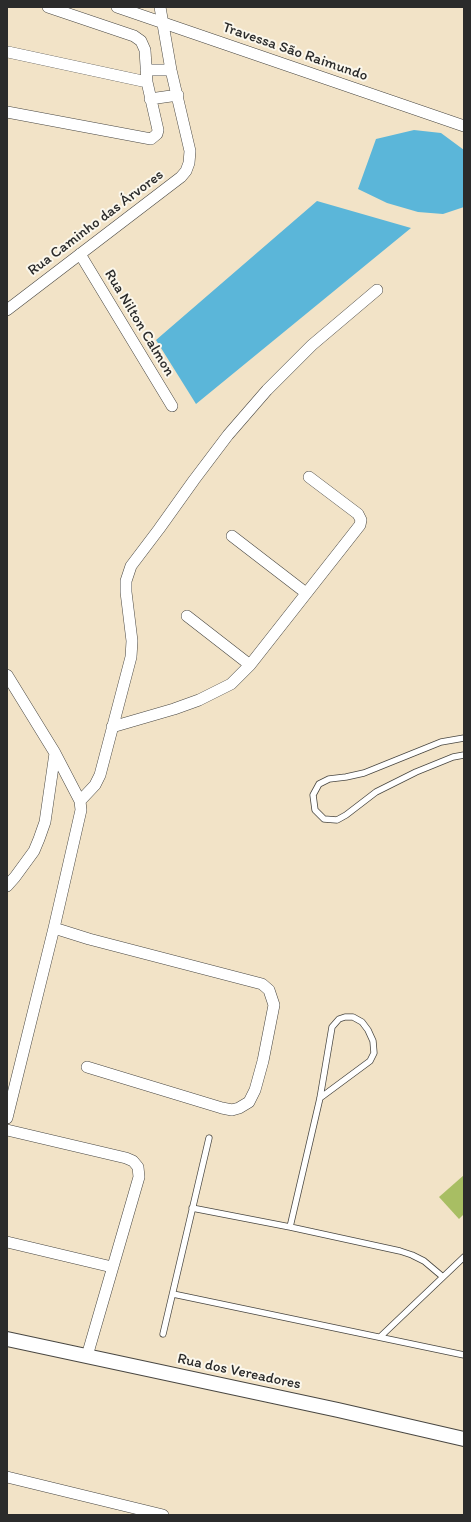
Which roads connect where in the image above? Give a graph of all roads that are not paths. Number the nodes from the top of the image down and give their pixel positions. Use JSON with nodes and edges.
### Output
{"nodes":[{"id":1,"x":48,"y":7,"type":"edge"},
{"id":2,"x":117,"y":7,"type":"edge"},
{"id":3,"x":160,"y":7,"type":"edge"},
{"id":4,"x":163,"y":23,"type":"junction"},
{"id":5,"x":8,"y":52,"type":"dead end"},
{"id":6,"x":146,"y":70,"type":"junction"},
{"id":7,"x":171,"y":70,"type":"junction"},
{"id":8,"x":147,"y":82,"type":"junction"},
{"id":9,"x":178,"y":95,"type":"junction"},
{"id":10,"x":150,"y":99,"type":"junction"},
{"id":11,"x":7,"y":112,"type":"edge"},
{"id":12,"x":464,"y":126,"type":"edge"},
{"id":13,"x":80,"y":254,"type":"junction"},
{"id":14,"x":377,"y":290,"type":"dead end"},
{"id":15,"x":7,"y":310,"type":"edge"},
{"id":16,"x":172,"y":406,"type":"dead end"},
{"id":17,"x":309,"y":476,"type":"dead end"},
{"id":18,"x":232,"y":536,"type":"dead end"},
{"id":19,"x":306,"y":592,"type":"junction"},
{"id":20,"x":187,"y":616,"type":"dead end"},
{"id":21,"x":250,"y":664,"type":"junction"},
{"id":22,"x":7,"y":675,"type":"edge"},
{"id":23,"x":112,"y":726,"type":"junction"},
{"id":24,"x":464,"y":738,"type":"edge"},
{"id":25,"x":55,"y":753,"type":"junction"},
{"id":26,"x":464,"y":755,"type":"edge"},
{"id":27,"x":80,"y":801,"type":"junction"},
{"id":28,"x":7,"y":886,"type":"edge"},
{"id":29,"x":54,"y":928,"type":"junction"},
{"id":30,"x":88,"y":1067,"type":"dead end"},
{"id":31,"x":320,"y":1098,"type":"junction"},
{"id":32,"x":7,"y":1118,"type":"edge"},
{"id":33,"x":7,"y":1130,"type":"edge"},
{"id":34,"x":208,"y":1138,"type":"dead end"},
{"id":35,"x":192,"y":1208,"type":"junction"},
{"id":36,"x":290,"y":1227,"type":"junction"},
{"id":37,"x":7,"y":1242,"type":"edge"},
{"id":38,"x":464,"y":1257,"type":"edge"},
{"id":39,"x":112,"y":1267,"type":"junction"},
{"id":40,"x":443,"y":1277,"type":"junction"},
{"id":41,"x":173,"y":1294,"type":"junction"},
{"id":42,"x":163,"y":1334,"type":"dead end"},
{"id":43,"x":380,"y":1337,"type":"junction"},
{"id":44,"x":7,"y":1339,"type":"edge"},
{"id":45,"x":464,"y":1355,"type":"edge"},
{"id":46,"x":87,"y":1356,"type":"junction"},
{"id":47,"x":464,"y":1439,"type":"edge"},
{"id":48,"x":7,"y":1477,"type":"edge"},
{"id":49,"x":164,"y":1515,"type":"edge"}],
"edges":[{"from":1,"to":6,"type":"street"},
{"from":2,"to":4,"type":"street","name":"Travessa São Raimundo"},
{"from":3,"to":4,"type":"street"},
{"from":4,"to":7,"type":"street"},
{"from":4,"to":12,"type":"street","name":"Travessa São Raimundo"},
{"from":5,"to":8,"type":"street"},
{"from":6,"to":7,"type":"street"},
{"from":6,"to":8,"type":"street"},
{"from":7,"to":9,"type":"street"},
{"from":8,"to":10,"type":"street"},
{"from":9,"to":10,"type":"street"},
{"from":9,"to":13,"type":"street","name":"Rua Caminho das Árvores"},
{"from":10,"to":11,"type":"street"},
{"from":13,"to":15,"type":"street","name":"Rua Caminho das Árvores"},
{"from":13,"to":16,"type":"street","name":"Rua Nilton Calmon"},
{"from":14,"to":23,"type":"street"},
{"from":17,"to":19,"type":"street"},
{"from":18,"to":19,"type":"street"},
{"from":19,"to":21,"type":"street"},
{"from":20,"to":21,"type":"street"},
{"from":21,"to":23,"type":"street"},
{"from":22,"to":25,"type":"street"},
{"from":23,"to":27,"type":"street"},
{"from":24,"to":26,"type":"lane"},
{"from":25,"to":27,"type":"street"},
{"from":25,"to":28,"type":"street"},
{"from":27,"to":29,"type":"street"},
{"from":29,"to":30,"type":"street"},
{"from":29,"to":32,"type":"street"},
{"from":31,"to":31,"type":"lane"},
{"from":31,"to":36,"type":"lane"},
{"from":33,"to":39,"type":"street"},
{"from":34,"to":35,"type":"lane"},
{"from":35,"to":36,"type":"lane"},
{"from":35,"to":41,"type":"lane"},
{"from":36,"to":40,"type":"lane"},
{"from":37,"to":39,"type":"street"},
{"from":38,"to":40,"type":"lane"},
{"from":39,"to":46,"type":"street"},
{"from":40,"to":43,"type":"lane"},
{"from":41,"to":42,"type":"lane"},
{"from":41,"to":43,"type":"lane"},
{"from":43,"to":45,"type":"lane"},
{"from":44,"to":46,"type":"street","name":"Rua dos Vereadores"},
{"from":46,"to":47,"type":"street","name":"Rua dos Vereadores"},
{"from":48,"to":49,"type":"street"}]}
